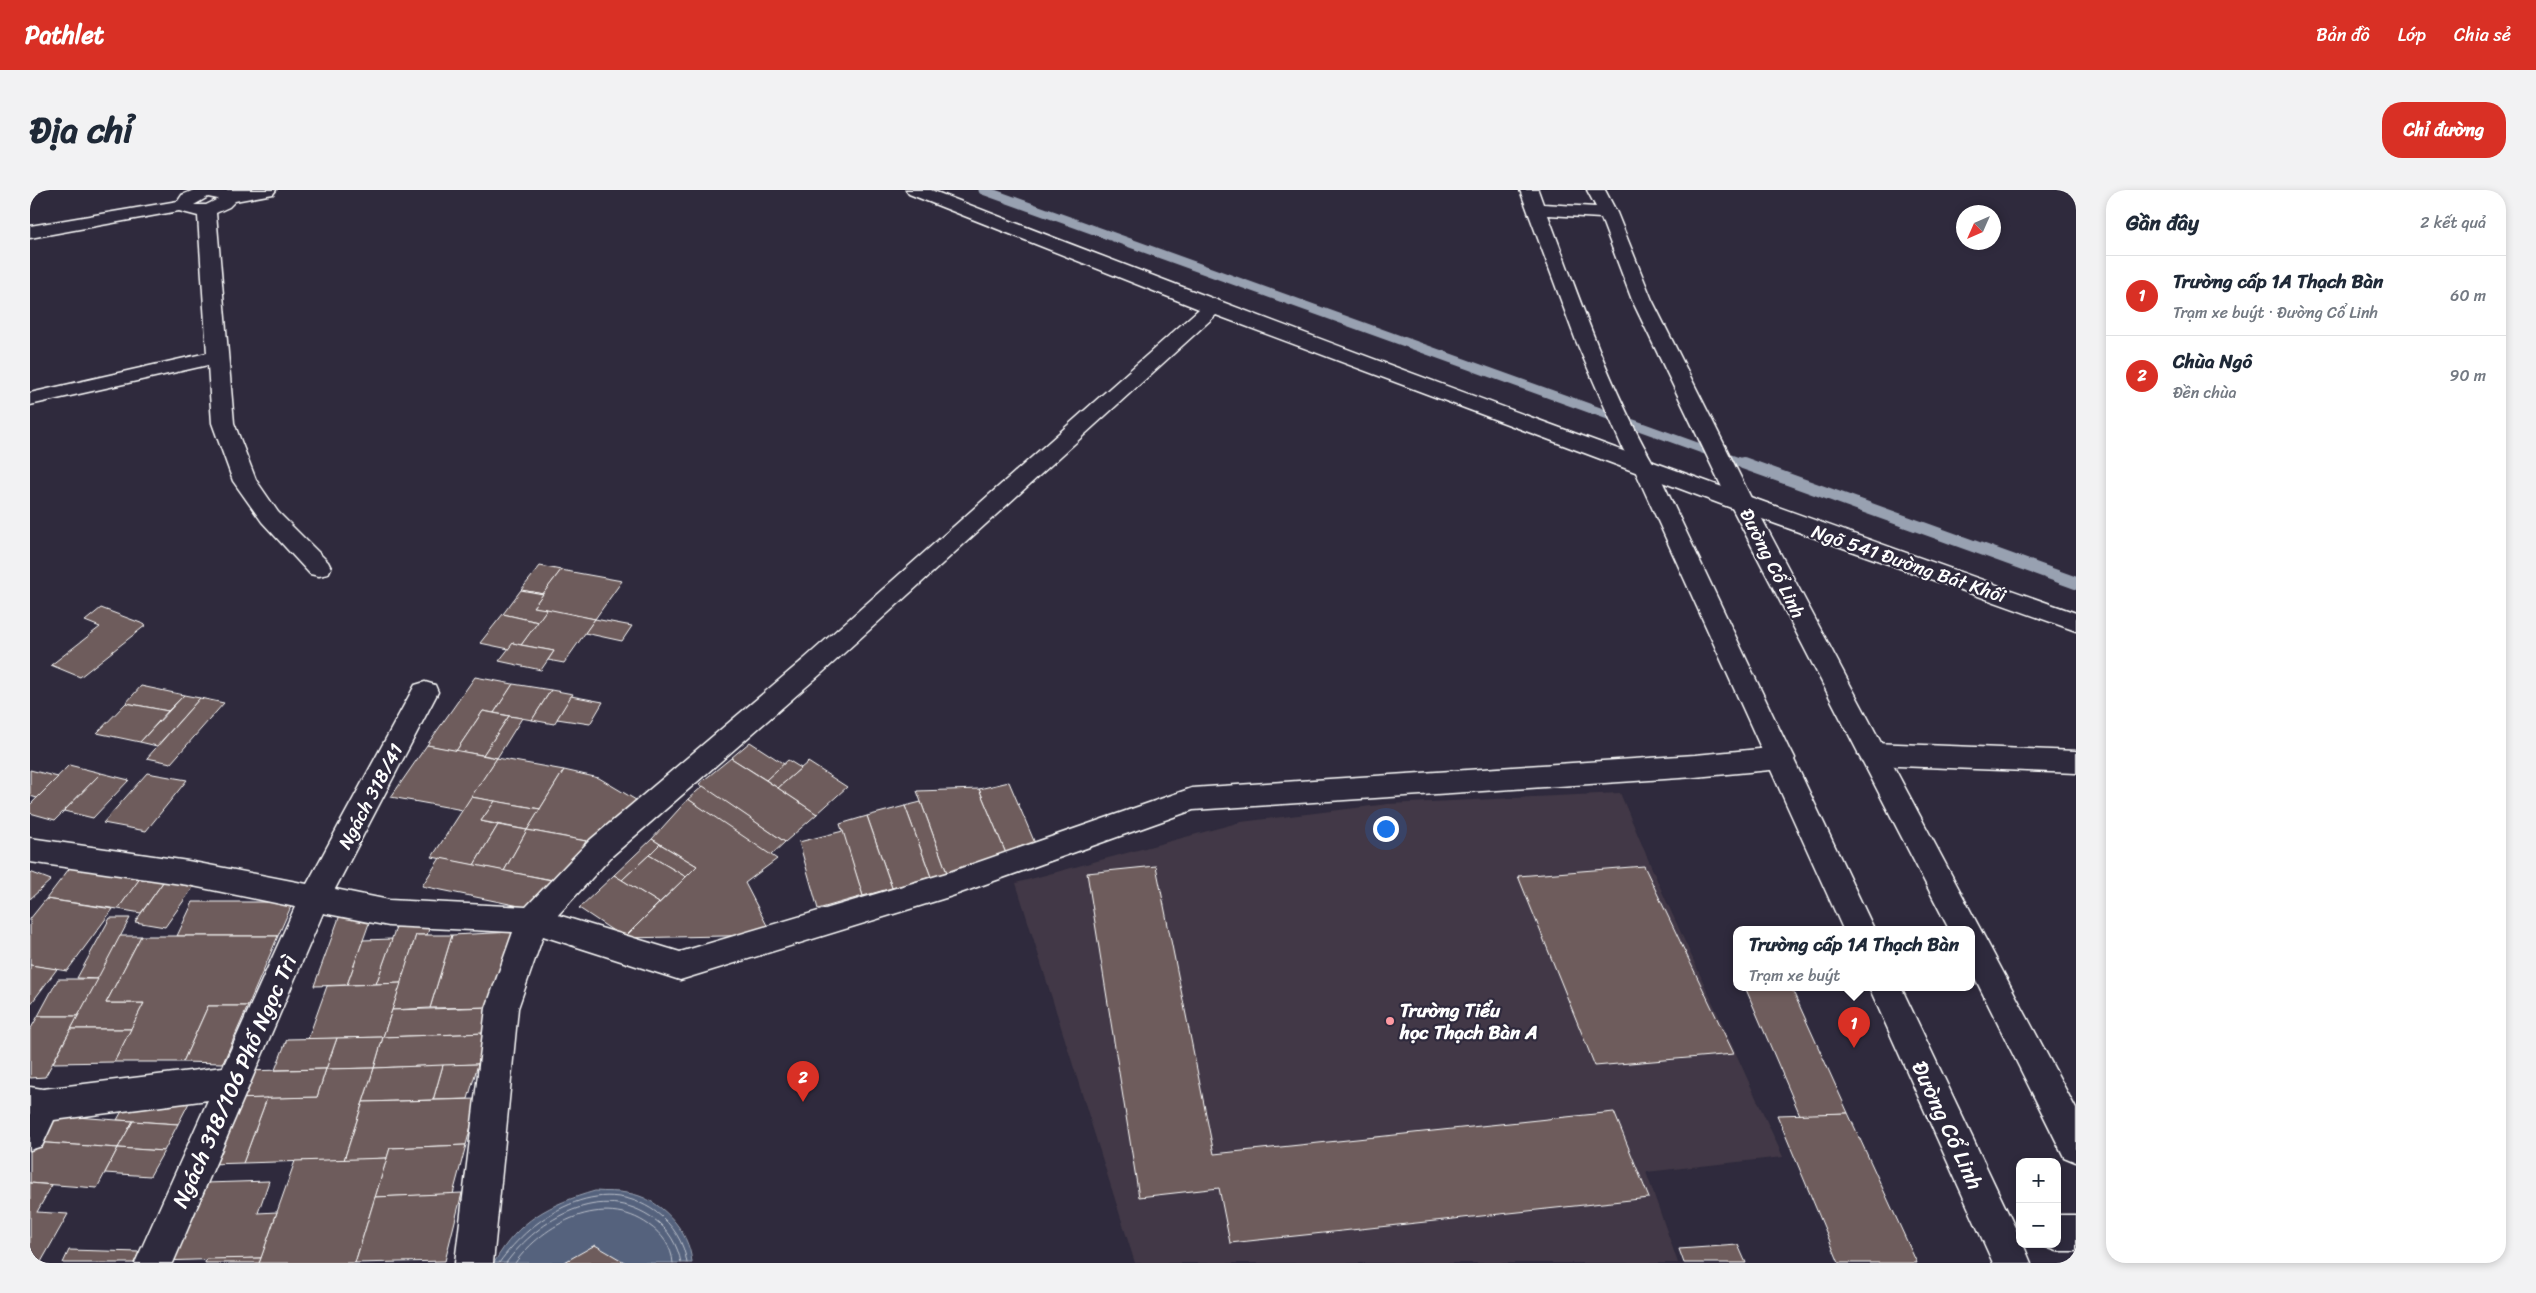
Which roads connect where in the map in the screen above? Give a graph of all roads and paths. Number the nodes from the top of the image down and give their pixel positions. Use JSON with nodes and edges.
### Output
{"nodes":[{"id":1,"x":267,"y":190,"type":"edge"},
{"id":2,"x":915,"y":190,"type":"edge"},
{"id":3,"x":1529,"y":190,"type":"edge"},
{"id":4,"x":1596,"y":190,"type":"edge"},
{"id":5,"x":206,"y":197,"type":"edge"},
{"id":6,"x":1536,"y":209,"type":"junction"},
{"id":7,"x":1608,"y":213,"type":"junction"},
{"id":8,"x":30,"y":232,"type":"edge"},
{"id":9,"x":1213,"y":307,"type":"junction"},
{"id":10,"x":218,"y":357,"type":"junction"},
{"id":11,"x":30,"y":399,"type":"edge"},
{"id":12,"x":1639,"y":458,"type":"junction"},
{"id":13,"x":1738,"y":495,"type":"junction"},
{"id":14,"x":319,"y":568,"type":"dead end"},
{"id":15,"x":2076,"y":622,"type":"edge"},
{"id":16,"x":425,"y":692,"type":"dead end"},
{"id":17,"x":1872,"y":754,"type":"junction"},
{"id":18,"x":1781,"y":758,"type":"junction"},
{"id":19,"x":2076,"y":762,"type":"edge"},
{"id":20,"x":30,"y":850,"type":"edge"},
{"id":21,"x":314,"y":899,"type":"junction"},
{"id":22,"x":533,"y":920,"type":"junction"},
{"id":23,"x":1857,"y":926,"type":"edge"},
{"id":24,"x":1963,"y":926,"type":"edge"},
{"id":25,"x":1975,"y":947,"type":"edge"},
{"id":26,"x":1887,"y":991,"type":"edge"},
{"id":27,"x":234,"y":1082,"type":"junction"},
{"id":28,"x":34,"y":1114,"type":"edge"},
{"id":29,"x":2076,"y":1145,"type":"edge"},
{"id":30,"x":2076,"y":1232,"type":"edge"},
{"id":31,"x":2061,"y":1233,"type":"edge"},
{"id":32,"x":2010,"y":1243,"type":"edge"},
{"id":33,"x":154,"y":1263,"type":"edge"},
{"id":34,"x":474,"y":1263,"type":"edge"}],
"edges":[{"from":1,"to":5,"type":"street"},
{"from":2,"to":9,"type":"street","name":"Ngõ 541 Đường Bát Khối"},
{"from":3,"to":6,"type":"street"},
{"from":4,"to":7,"type":"street","name":"Đường Cổ Linh"},
{"from":5,"to":8,"type":"street"},
{"from":5,"to":10,"type":"street"},
{"from":6,"to":7,"type":"street"},
{"from":6,"to":12,"type":"street"},
{"from":7,"to":13,"type":"street","name":"Đường Cổ Linh"},
{"from":9,"to":12,"type":"street","name":"Ngõ 541 Đường Bát Khối"},
{"from":9,"to":22,"type":"street"},
{"from":10,"to":11,"type":"street"},
{"from":10,"to":14,"type":"street"},
{"from":12,"to":13,"type":"street","name":"Ngõ 541 Đường Bát Khối"},
{"from":12,"to":18,"type":"street"},
{"from":13,"to":15,"type":"street","name":"Ngõ 541 Đường Bát Khối"},
{"from":13,"to":17,"type":"street","name":"Đường Cổ Linh"},
{"from":16,"to":21,"type":"street","name":"Ngách 318/41"},
{"from":17,"to":19,"type":"street"},
{"from":17,"to":24,"type":"street","name":"Đường Cổ Linh"},
{"from":18,"to":22,"type":"street"},
{"from":18,"to":23,"type":"street"},
{"from":20,"to":21,"type":"street"},
{"from":21,"to":22,"type":"street"},
{"from":21,"to":27,"type":"street","name":"Ngách 318/106 Phố Ngọc Trì"},
{"from":22,"to":34,"type":"street"},
{"from":25,"to":29,"type":"street"},
{"from":26,"to":32,"type":"street","name":"Đường Cổ Linh"},
{"from":27,"to":28,"type":"street"},
{"from":27,"to":33,"type":"street","name":"Ngách 318/106 Phố Ngọc Trì"},
{"from":30,"to":31,"type":"street"}]}
